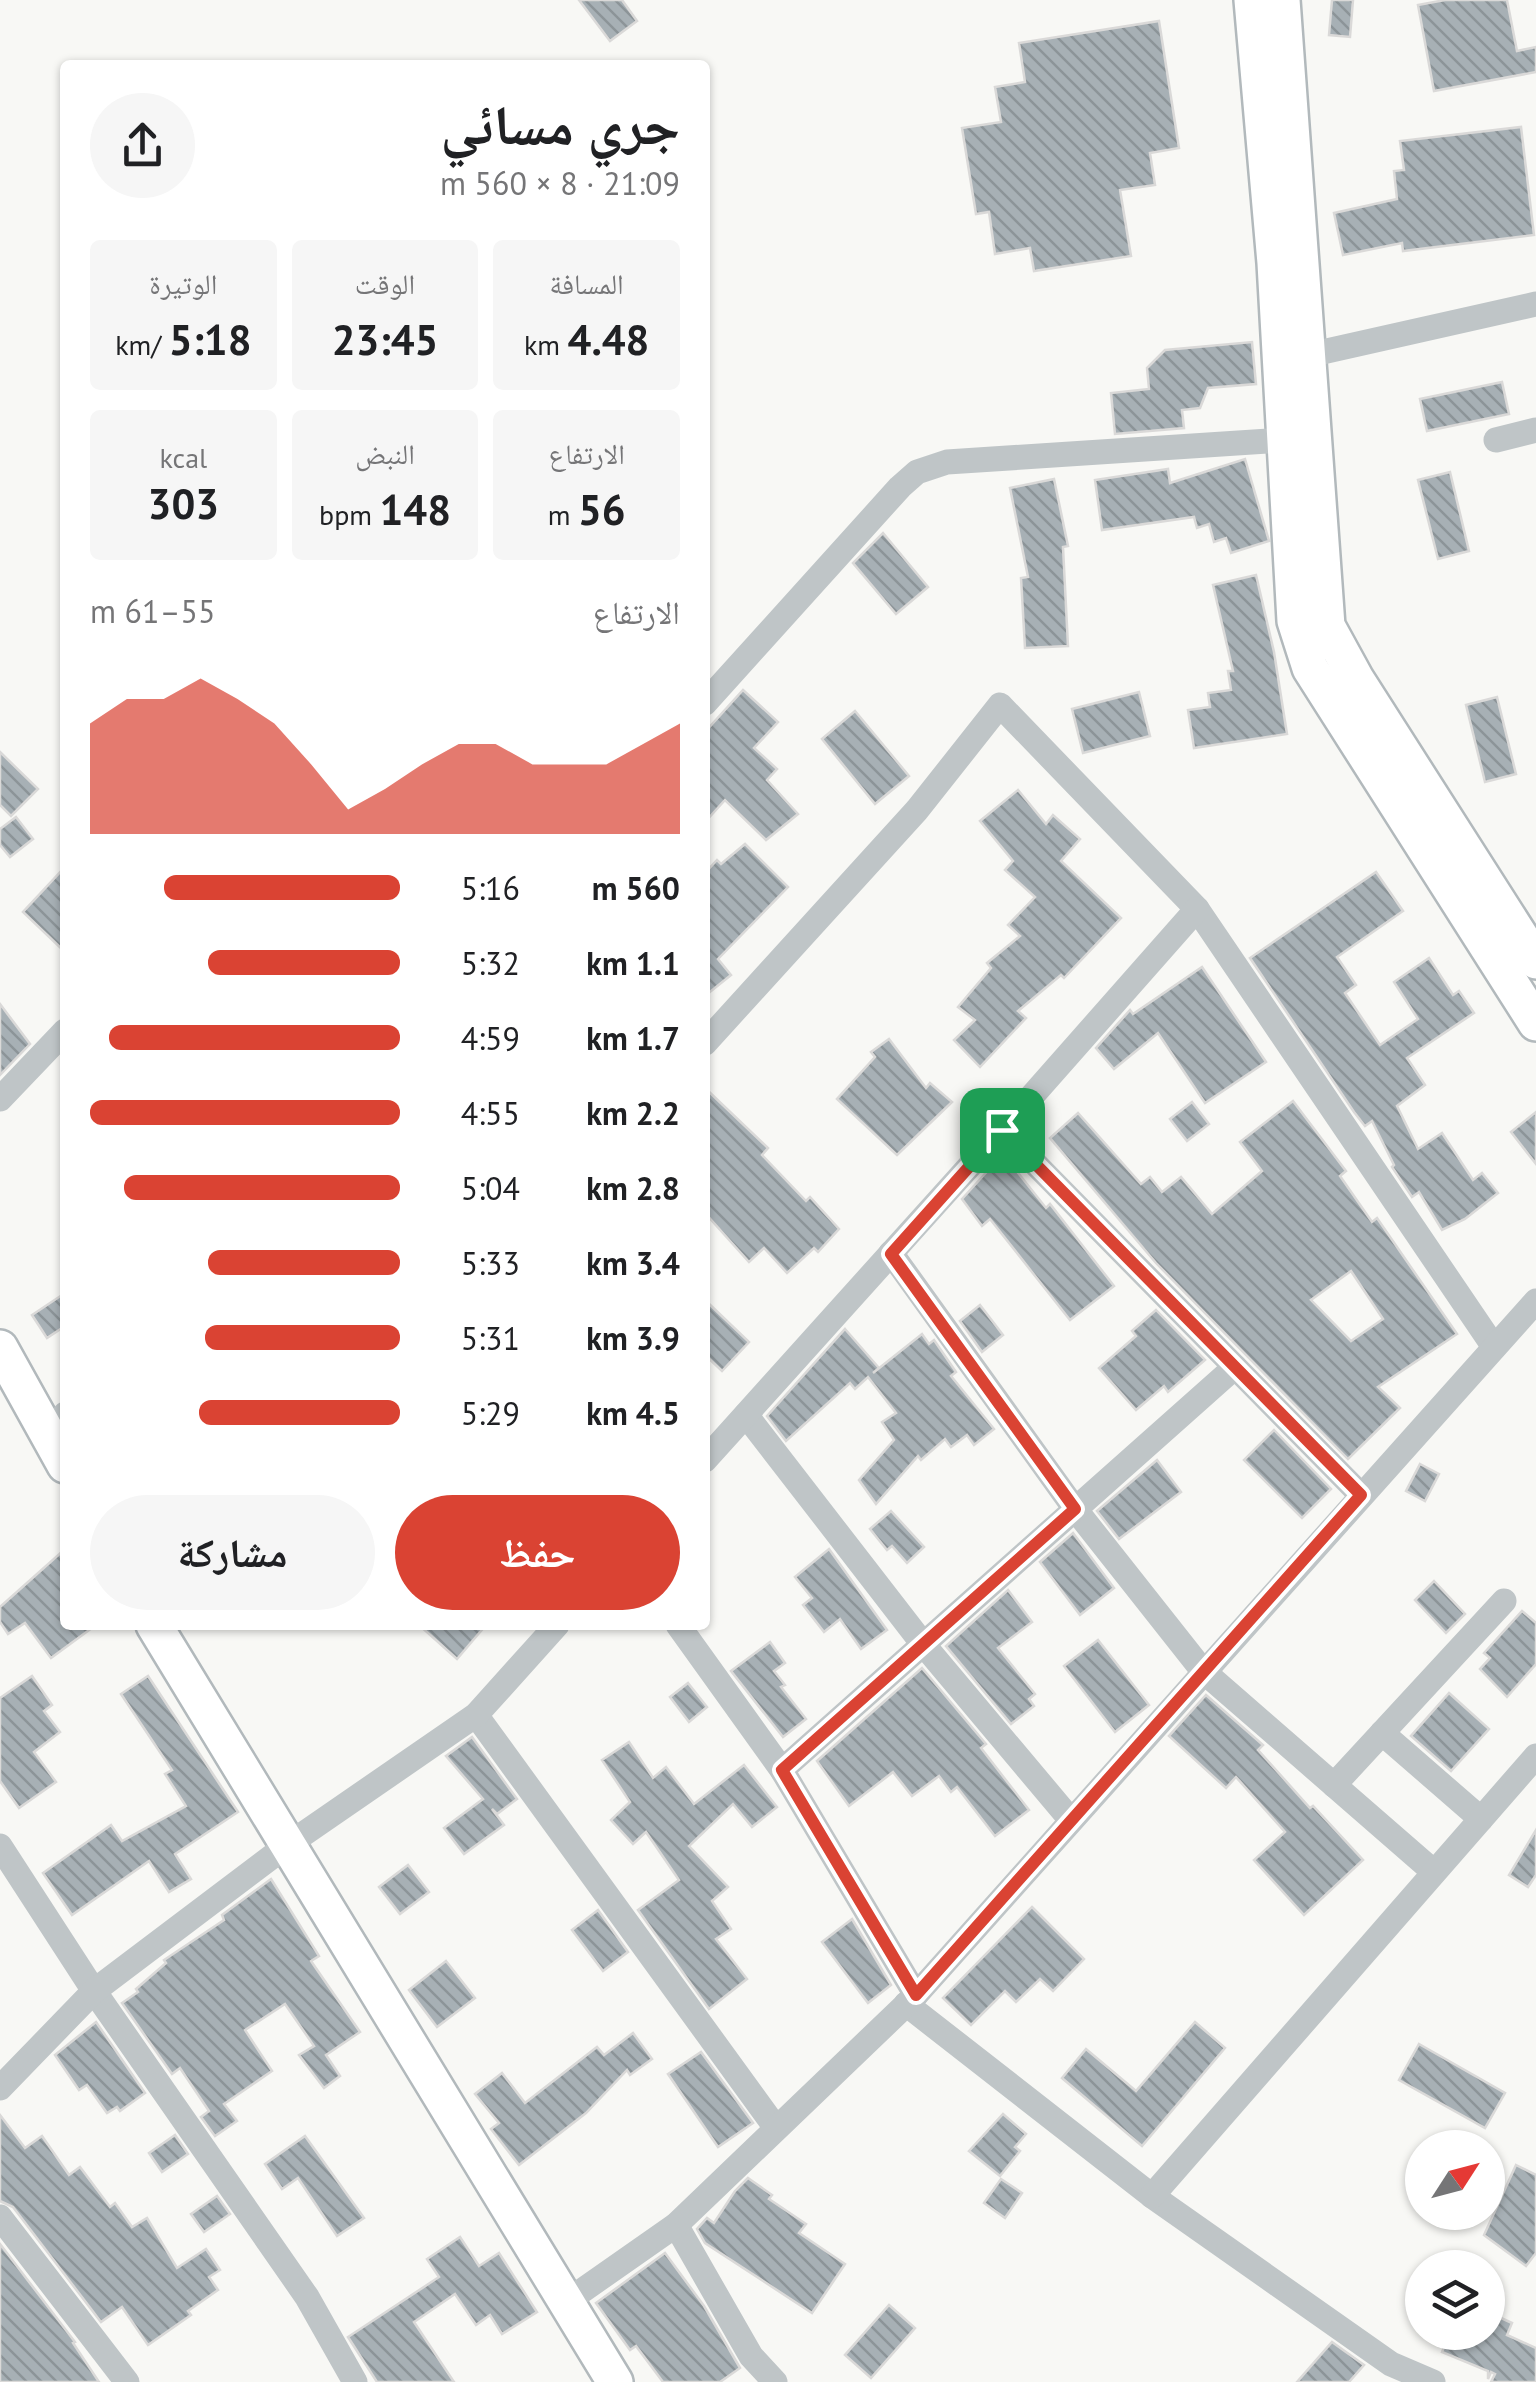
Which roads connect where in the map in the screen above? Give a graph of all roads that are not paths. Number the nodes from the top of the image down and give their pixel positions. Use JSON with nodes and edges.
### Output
{"nodes":[{"id":1,"x":1252,"y":0,"type":"edge"},
{"id":2,"x":1282,"y":0,"type":"edge"},
{"id":3,"x":1536,"y":304,"type":"edge"},
{"id":4,"x":1294,"y":356,"type":"junction"},
{"id":5,"x":1536,"y":430,"type":"edge"},
{"id":6,"x":1284,"y":440,"type":"junction"},
{"id":7,"x":1496,"y":440,"type":"dead end"},
{"id":8,"x":710,"y":697,"type":"edge"},
{"id":9,"x":1197,"y":909,"type":"junction"},
{"id":10,"x":1521,"y":947,"type":"edge"},
{"id":11,"x":1536,"y":1023,"type":"edge"},
{"id":12,"x":60,"y":1036,"type":"edge"},
{"id":13,"x":710,"y":1038,"type":"edge"},
{"id":14,"x":0,"y":1099,"type":"edge"},
{"id":15,"x":1002,"y":1130,"type":"junction"},
{"id":16,"x":891,"y":1254,"type":"junction"},
{"id":17,"x":1536,"y":1301,"type":"edge"},
{"id":18,"x":1494,"y":1347,"type":"junction"},
{"id":19,"x":0,"y":1348,"type":"edge"},
{"id":20,"x":1235,"y":1367,"type":"junction"},
{"id":21,"x":746,"y":1414,"type":"junction"},
{"id":22,"x":56,"y":1424,"type":"edge"},
{"id":23,"x":710,"y":1454,"type":"edge"},
{"id":24,"x":1361,"y":1495,"type":"junction"},
{"id":25,"x":1075,"y":1509,"type":"junction"},
{"id":26,"x":1504,"y":1601,"type":"dead end"},
{"id":27,"x":164,"y":1630,"type":"edge"},
{"id":28,"x":552,"y":1630,"type":"edge"},
{"id":29,"x":682,"y":1630,"type":"edge"},
{"id":30,"x":923,"y":1644,"type":"junction"},
{"id":31,"x":1202,"y":1671,"type":"junction"},
{"id":32,"x":476,"y":1715,"type":"junction"},
{"id":33,"x":1382,"y":1733,"type":"junction"},
{"id":34,"x":1536,"y":1756,"type":"edge"},
{"id":35,"x":782,"y":1770,"type":"junction"},
{"id":36,"x":1334,"y":1785,"type":"junction"},
{"id":37,"x":1070,"y":1819,"type":"junction"},
{"id":38,"x":1481,"y":1819,"type":"junction"},
{"id":39,"x":0,"y":1846,"type":"edge"},
{"id":40,"x":286,"y":1846,"type":"junction"},
{"id":41,"x":1434,"y":1872,"type":"junction"},
{"id":42,"x":94,"y":1991,"type":"junction"},
{"id":43,"x":911,"y":1999,"type":"junction"},
{"id":44,"x":0,"y":2088,"type":"edge"},
{"id":45,"x":776,"y":2128,"type":"junction"},
{"id":46,"x":1152,"y":2196,"type":"junction"},
{"id":47,"x":0,"y":2217,"type":"edge"},
{"id":48,"x":676,"y":2225,"type":"junction"},
{"id":49,"x":566,"y":2302,"type":"junction"},
{"id":50,"x":128,"y":2382,"type":"edge"},
{"id":51,"x":356,"y":2382,"type":"edge"},
{"id":52,"x":615,"y":2382,"type":"edge"},
{"id":53,"x":775,"y":2382,"type":"edge"},
{"id":54,"x":1434,"y":2382,"type":"edge"}],
"edges":[{"from":1,"to":4,"type":"street"},
{"from":2,"to":4,"type":"street"},
{"from":3,"to":4,"type":"street"},
{"from":4,"to":6,"type":"street"},
{"from":4,"to":10,"type":"street"},
{"from":5,"to":7,"type":"street"},
{"from":6,"to":8,"type":"street"},
{"from":6,"to":10,"type":"street"},
{"from":9,"to":13,"type":"street"},
{"from":9,"to":15,"type":"street"},
{"from":9,"to":18,"type":"street"},
{"from":10,"to":11,"type":"street"},
{"from":12,"to":14,"type":"street"},
{"from":15,"to":16,"type":"street"},
{"from":15,"to":20,"type":"street"},
{"from":16,"to":21,"type":"street"},
{"from":16,"to":25,"type":"street"},
{"from":17,"to":18,"type":"street"},
{"from":18,"to":24,"type":"street"},
{"from":19,"to":22,"type":"street"},
{"from":20,"to":24,"type":"street"},
{"from":20,"to":25,"type":"street"},
{"from":21,"to":23,"type":"street"},
{"from":21,"to":30,"type":"street"},
{"from":24,"to":31,"type":"street"},
{"from":25,"to":30,"type":"street"},
{"from":25,"to":31,"type":"street"},
{"from":26,"to":33,"type":"street"},
{"from":27,"to":40,"type":"street"},
{"from":28,"to":32,"type":"street"},
{"from":29,"to":35,"type":"street"},
{"from":30,"to":35,"type":"street"},
{"from":30,"to":37,"type":"street"},
{"from":31,"to":36,"type":"street"},
{"from":31,"to":37,"type":"street"},
{"from":32,"to":40,"type":"street"},
{"from":32,"to":45,"type":"street"},
{"from":33,"to":36,"type":"street"},
{"from":33,"to":38,"type":"street"},
{"from":34,"to":38,"type":"street"},
{"from":35,"to":43,"type":"street"},
{"from":36,"to":41,"type":"street"},
{"from":37,"to":43,"type":"street"},
{"from":38,"to":41,"type":"street"},
{"from":39,"to":42,"type":"street"},
{"from":40,"to":42,"type":"street"},
{"from":40,"to":49,"type":"street"},
{"from":41,"to":46,"type":"street"},
{"from":42,"to":44,"type":"street"},
{"from":42,"to":51,"type":"street"},
{"from":43,"to":45,"type":"street"},
{"from":43,"to":46,"type":"street"},
{"from":45,"to":48,"type":"street"},
{"from":46,"to":54,"type":"street"},
{"from":47,"to":50,"type":"street"},
{"from":48,"to":49,"type":"street"},
{"from":48,"to":53,"type":"street"},
{"from":49,"to":52,"type":"street"}]}
